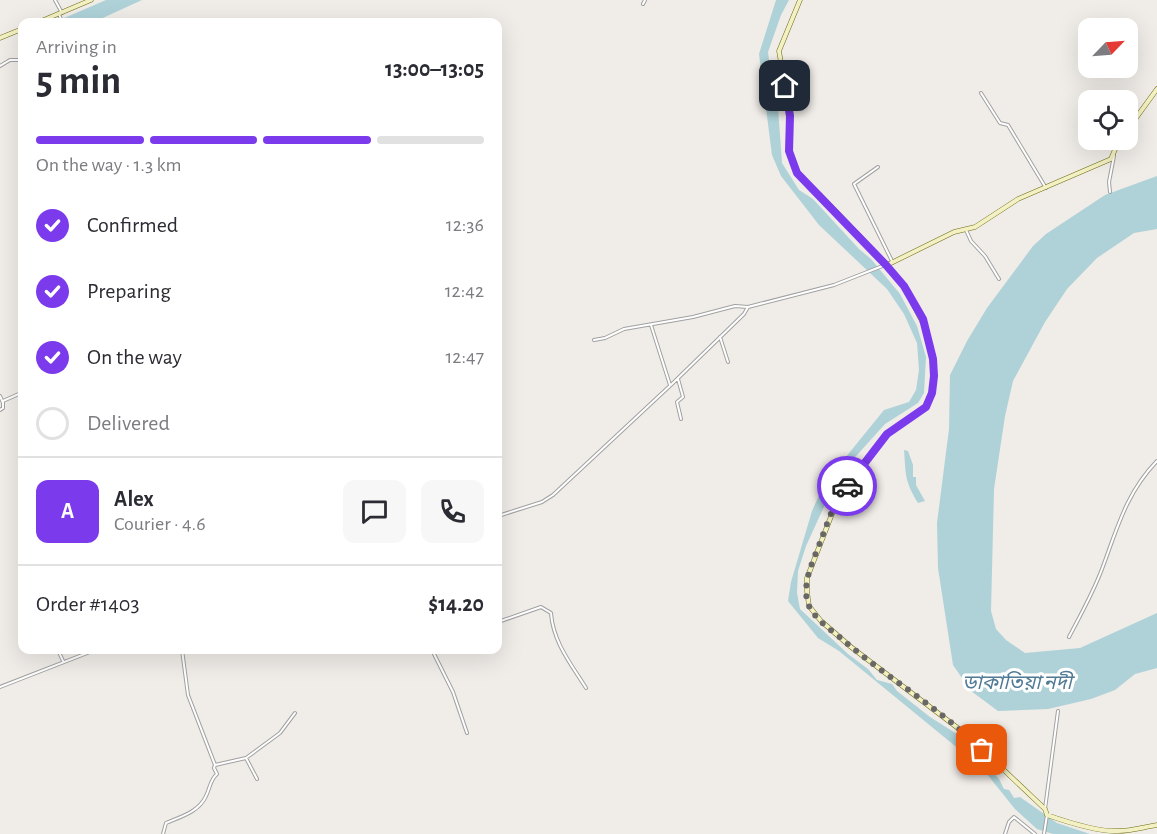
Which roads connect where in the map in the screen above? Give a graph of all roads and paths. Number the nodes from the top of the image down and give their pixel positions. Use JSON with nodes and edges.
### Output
{"nodes":[{"id":1,"x":55,"y":0,"type":"edge"},
{"id":2,"x":91,"y":0,"type":"edge"},
{"id":3,"x":800,"y":0,"type":"edge"},
{"id":4,"x":60,"y":14,"type":"junction"},
{"id":5,"x":50,"y":18,"type":"edge"},
{"id":6,"x":61,"y":18,"type":"edge"},
{"id":7,"x":18,"y":31,"type":"edge"},
{"id":8,"x":0,"y":38,"type":"edge"},
{"id":9,"x":18,"y":60,"type":"edge"},
{"id":10,"x":0,"y":66,"type":"edge"},
{"id":11,"x":1157,"y":89,"type":"edge"},
{"id":12,"x":981,"y":93,"type":"dead end"},
{"id":13,"x":1138,"y":115,"type":"edge"},
{"id":14,"x":1116,"y":150,"type":"edge"},
{"id":15,"x":1114,"y":156,"type":"junction"},
{"id":16,"x":878,"y":167,"type":"dead end"},
{"id":17,"x":1046,"y":188,"type":"junction"},
{"id":18,"x":1110,"y":192,"type":"dead end"},
{"id":19,"x":966,"y":230,"type":"junction"},
{"id":20,"x":892,"y":261,"type":"junction"},
{"id":21,"x":886,"y":265,"type":"junction"},
{"id":22,"x":999,"y":279,"type":"dead end"},
{"id":23,"x":748,"y":307,"type":"junction"},
{"id":24,"x":651,"y":326,"type":"junction"},
{"id":25,"x":720,"y":338,"type":"junction"},
{"id":26,"x":594,"y":340,"type":"dead end"},
{"id":27,"x":728,"y":362,"type":"dead end"},
{"id":28,"x":678,"y":379,"type":"junction"},
{"id":29,"x":670,"y":385,"type":"junction"},
{"id":30,"x":18,"y":394,"type":"edge"},
{"id":31,"x":0,"y":396,"type":"edge"},
{"id":32,"x":3,"y":403,"type":"junction"},
{"id":33,"x":0,"y":410,"type":"edge"},
{"id":34,"x":681,"y":420,"type":"dead end"},
{"id":35,"x":1157,"y":461,"type":"edge"},
{"id":36,"x":502,"y":515,"type":"edge"},
{"id":37,"x":502,"y":621,"type":"edge"},
{"id":38,"x":1069,"y":637,"type":"dead end"},
{"id":39,"x":60,"y":654,"type":"edge"},
{"id":40,"x":83,"y":654,"type":"edge"},
{"id":41,"x":183,"y":654,"type":"edge"},
{"id":42,"x":434,"y":654,"type":"edge"},
{"id":43,"x":63,"y":661,"type":"junction"},
{"id":44,"x":0,"y":687,"type":"edge"},
{"id":45,"x":586,"y":688,"type":"dead end"},
{"id":46,"x":1058,"y":711,"type":"dead end"},
{"id":47,"x":295,"y":713,"type":"dead end"},
{"id":48,"x":467,"y":733,"type":"dead end"},
{"id":49,"x":246,"y":758,"type":"junction"},
{"id":50,"x":215,"y":765,"type":"junction"},
{"id":51,"x":257,"y":780,"type":"dead end"},
{"id":52,"x":1045,"y":809,"type":"junction"},
{"id":53,"x":1047,"y":816,"type":"junction"},
{"id":54,"x":1157,"y":825,"type":"edge"},
{"id":55,"x":163,"y":834,"type":"edge"},
{"id":56,"x":1005,"y":834,"type":"edge"},
{"id":57,"x":1035,"y":834,"type":"edge"},
{"id":58,"x":1044,"y":834,"type":"edge"}],
"edges":[{"from":1,"to":4,"type":"street"},
{"from":2,"to":4,"type":"main road"},
{"from":3,"to":21,"type":"main road"},
{"from":4,"to":5,"type":"main road"},
{"from":4,"to":6,"type":"street"},
{"from":7,"to":8,"type":"main road"},
{"from":9,"to":10,"type":"street"},
{"from":11,"to":13,"type":"main road"},
{"from":12,"to":17,"type":"street"},
{"from":14,"to":15,"type":"main road"},
{"from":15,"to":17,"type":"main road"},
{"from":15,"to":18,"type":"street"},
{"from":16,"to":20,"type":"street"},
{"from":17,"to":19,"type":"main road"},
{"from":19,"to":20,"type":"main road"},
{"from":19,"to":22,"type":"street"},
{"from":20,"to":21,"type":"main road"},
{"from":21,"to":23,"type":"street"},
{"from":21,"to":52,"type":"main road"},
{"from":23,"to":24,"type":"street"},
{"from":23,"to":25,"type":"street"},
{"from":24,"to":26,"type":"street"},
{"from":24,"to":29,"type":"street"},
{"from":25,"to":27,"type":"street"},
{"from":25,"to":28,"type":"street"},
{"from":28,"to":29,"type":"street"},
{"from":28,"to":34,"type":"street"},
{"from":29,"to":36,"type":"street"},
{"from":30,"to":32,"type":"street"},
{"from":31,"to":32,"type":"street"},
{"from":32,"to":33,"type":"street"},
{"from":35,"to":38,"type":"street"},
{"from":37,"to":45,"type":"street"},
{"from":39,"to":43,"type":"street"},
{"from":40,"to":43,"type":"street"},
{"from":41,"to":50,"type":"street"},
{"from":42,"to":48,"type":"street"},
{"from":43,"to":44,"type":"street"},
{"from":46,"to":52,"type":"street"},
{"from":47,"to":49,"type":"street"},
{"from":49,"to":50,"type":"street"},
{"from":49,"to":51,"type":"street"},
{"from":50,"to":55,"type":"street"},
{"from":52,"to":53,"type":"main road"},
{"from":53,"to":54,"type":"main road"},
{"from":53,"to":58,"type":"street"},
{"from":56,"to":57,"type":"street"}]}
